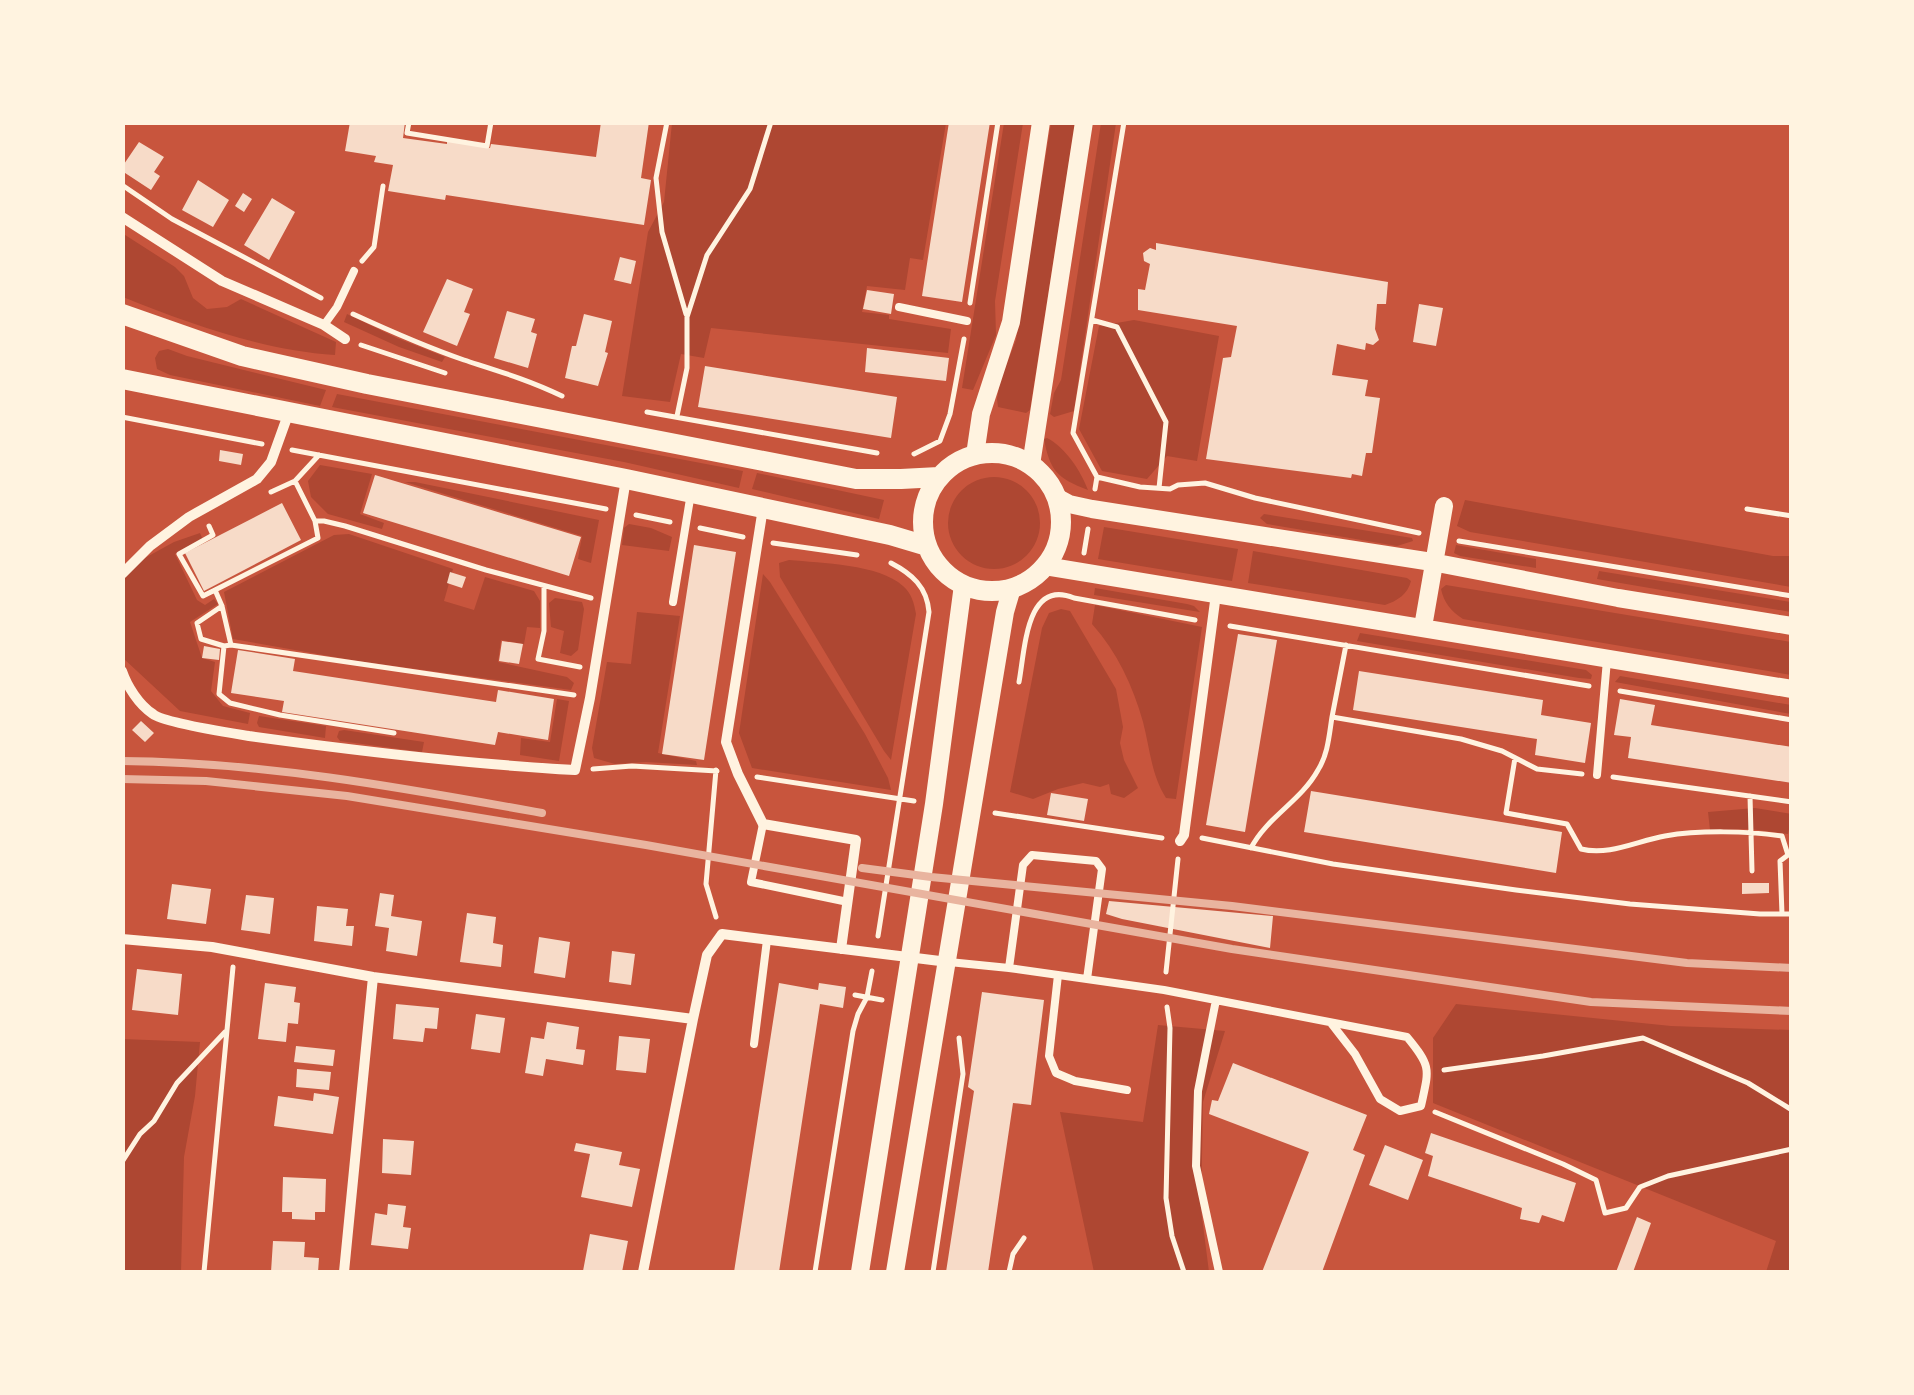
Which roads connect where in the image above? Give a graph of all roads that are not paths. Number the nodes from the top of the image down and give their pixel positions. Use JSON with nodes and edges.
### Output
{"nodes":[{"id":1,"x":1041,"y":122,"type":"edge"},
{"id":2,"x":1084,"y":122,"type":"edge"},
{"id":3,"x":122,"y":217,"type":"edge"},
{"id":4,"x":354,"y":270,"type":"dead end"},
{"id":5,"x":898,"y":308,"type":"dead end"},
{"id":6,"x":122,"y":314,"type":"edge"},
{"id":7,"x":967,"y":321,"type":"road end"},
{"id":8,"x":324,"y":325,"type":"junction"},
{"id":9,"x":345,"y":339,"type":"road end"},
{"id":10,"x":122,"y":379,"type":"edge"},
{"id":11,"x":289,"y":412,"type":"junction"},
{"id":12,"x":975,"y":454,"type":"junction"},
{"id":13,"x":1032,"y":465,"type":"junction"},
{"id":14,"x":939,"y":477,"type":"junction"},
{"id":15,"x":626,"y":479,"type":"junction"},
{"id":16,"x":690,"y":493,"type":"junction"},
{"id":17,"x":1056,"y":496,"type":"junction"},
{"id":18,"x":1444,"y":506,"type":"dead end"},
{"id":19,"x":763,"y":508,"type":"junction"},
{"id":20,"x":926,"y":546,"type":"junction"},
{"id":21,"x":1432,"y":562,"type":"junction"},
{"id":22,"x":1045,"y":566,"type":"junction"},
{"id":23,"x":122,"y":574,"type":"edge"},
{"id":24,"x":963,"y":585,"type":"junction"},
{"id":25,"x":1012,"y":588,"type":"junction"},
{"id":26,"x":1216,"y":593,"type":"junction"},
{"id":27,"x":673,"y":602,"type":"dead end"},
{"id":28,"x":1792,"y":626,"type":"edge"},
{"id":29,"x":1423,"y":627,"type":"junction"},
{"id":30,"x":1608,"y":658,"type":"junction"},
{"id":31,"x":122,"y":671,"type":"edge"},
{"id":32,"x":1792,"y":688,"type":"edge"},
{"id":33,"x":1596,"y":776,"type":"road end"},
{"id":34,"x":763,"y":824,"type":"junction"},
{"id":35,"x":1182,"y":838,"type":"road end"},
{"id":36,"x":848,"y":902,"type":"junction"},
{"id":37,"x":122,"y":939,"type":"edge"},
{"id":38,"x":767,"y":940,"type":"junction"},
{"id":39,"x":841,"y":949,"type":"junction"},
{"id":40,"x":910,"y":958,"type":"junction"},
{"id":41,"x":948,"y":962,"type":"junction"},
{"id":42,"x":1009,"y":968,"type":"junction"},
{"id":43,"x":1058,"y":975,"type":"junction"},
{"id":44,"x":373,"y":977,"type":"junction"},
{"id":45,"x":1087,"y":979,"type":"junction"},
{"id":46,"x":1216,"y":1000,"type":"junction"},
{"id":47,"x":692,"y":1019,"type":"junction"},
{"id":48,"x":1332,"y":1024,"type":"junction"},
{"id":49,"x":754,"y":1044,"type":"dead end"},
{"id":50,"x":1127,"y":1090,"type":"dead end"},
{"id":51,"x":344,"y":1272,"type":"edge"},
{"id":52,"x":643,"y":1272,"type":"edge"},
{"id":53,"x":860,"y":1272,"type":"edge"},
{"id":54,"x":895,"y":1272,"type":"edge"},
{"id":55,"x":1219,"y":1272,"type":"edge"}],
"edges":[{"from":1,"to":12,"type":"street"},
{"from":2,"to":13,"type":"street"},
{"from":3,"to":8,"type":"street"},
{"from":4,"to":8,"type":"lane"},
{"from":5,"to":7,"type":"lane"},
{"from":6,"to":14,"type":"main road"},
{"from":8,"to":9,"type":"street"},
{"from":10,"to":11,"type":"main road"},
{"from":11,"to":15,"type":"main road"},
{"from":11,"to":23,"type":"street"},
{"from":12,"to":13,"type":"main road"},
{"from":12,"to":14,"type":"main road"},
{"from":13,"to":17,"type":"main road"},
{"from":14,"to":20,"type":"main road"},
{"from":15,"to":16,"type":"main road"},
{"from":15,"to":31,"type":"street"},
{"from":16,"to":19,"type":"main road"},
{"from":16,"to":27,"type":"lane"},
{"from":17,"to":21,"type":"street"},
{"from":17,"to":22,"type":"main road"},
{"from":18,"to":21,"type":"street"},
{"from":19,"to":20,"type":"main road"},
{"from":19,"to":34,"type":"street"},
{"from":20,"to":24,"type":"main road"},
{"from":21,"to":28,"type":"street"},
{"from":21,"to":29,"type":"street"},
{"from":22,"to":25,"type":"main road"},
{"from":22,"to":26,"type":"street"},
{"from":24,"to":25,"type":"main road"},
{"from":24,"to":40,"type":"street"},
{"from":25,"to":41,"type":"street"},
{"from":26,"to":29,"type":"street"},
{"from":26,"to":35,"type":"street"},
{"from":29,"to":30,"type":"street"},
{"from":30,"to":32,"type":"street"},
{"from":30,"to":33,"type":"lane"},
{"from":34,"to":36,"type":"street"},
{"from":34,"to":36,"type":"lane"},
{"from":36,"to":39,"type":"street"},
{"from":37,"to":44,"type":"street"},
{"from":38,"to":39,"type":"street"},
{"from":38,"to":47,"type":"street"},
{"from":38,"to":49,"type":"lane"},
{"from":39,"to":40,"type":"street"},
{"from":40,"to":41,"type":"street"},
{"from":40,"to":53,"type":"street"},
{"from":41,"to":42,"type":"lane"},
{"from":41,"to":54,"type":"street"},
{"from":42,"to":43,"type":"lane"},
{"from":42,"to":45,"type":"lane"},
{"from":43,"to":45,"type":"lane"},
{"from":43,"to":50,"type":"lane"},
{"from":44,"to":47,"type":"street"},
{"from":44,"to":51,"type":"street"},
{"from":45,"to":46,"type":"lane"},
{"from":46,"to":48,"type":"lane"},
{"from":46,"to":55,"type":"lane"},
{"from":47,"to":52,"type":"street"},
{"from":48,"to":48,"type":"lane"}]}
